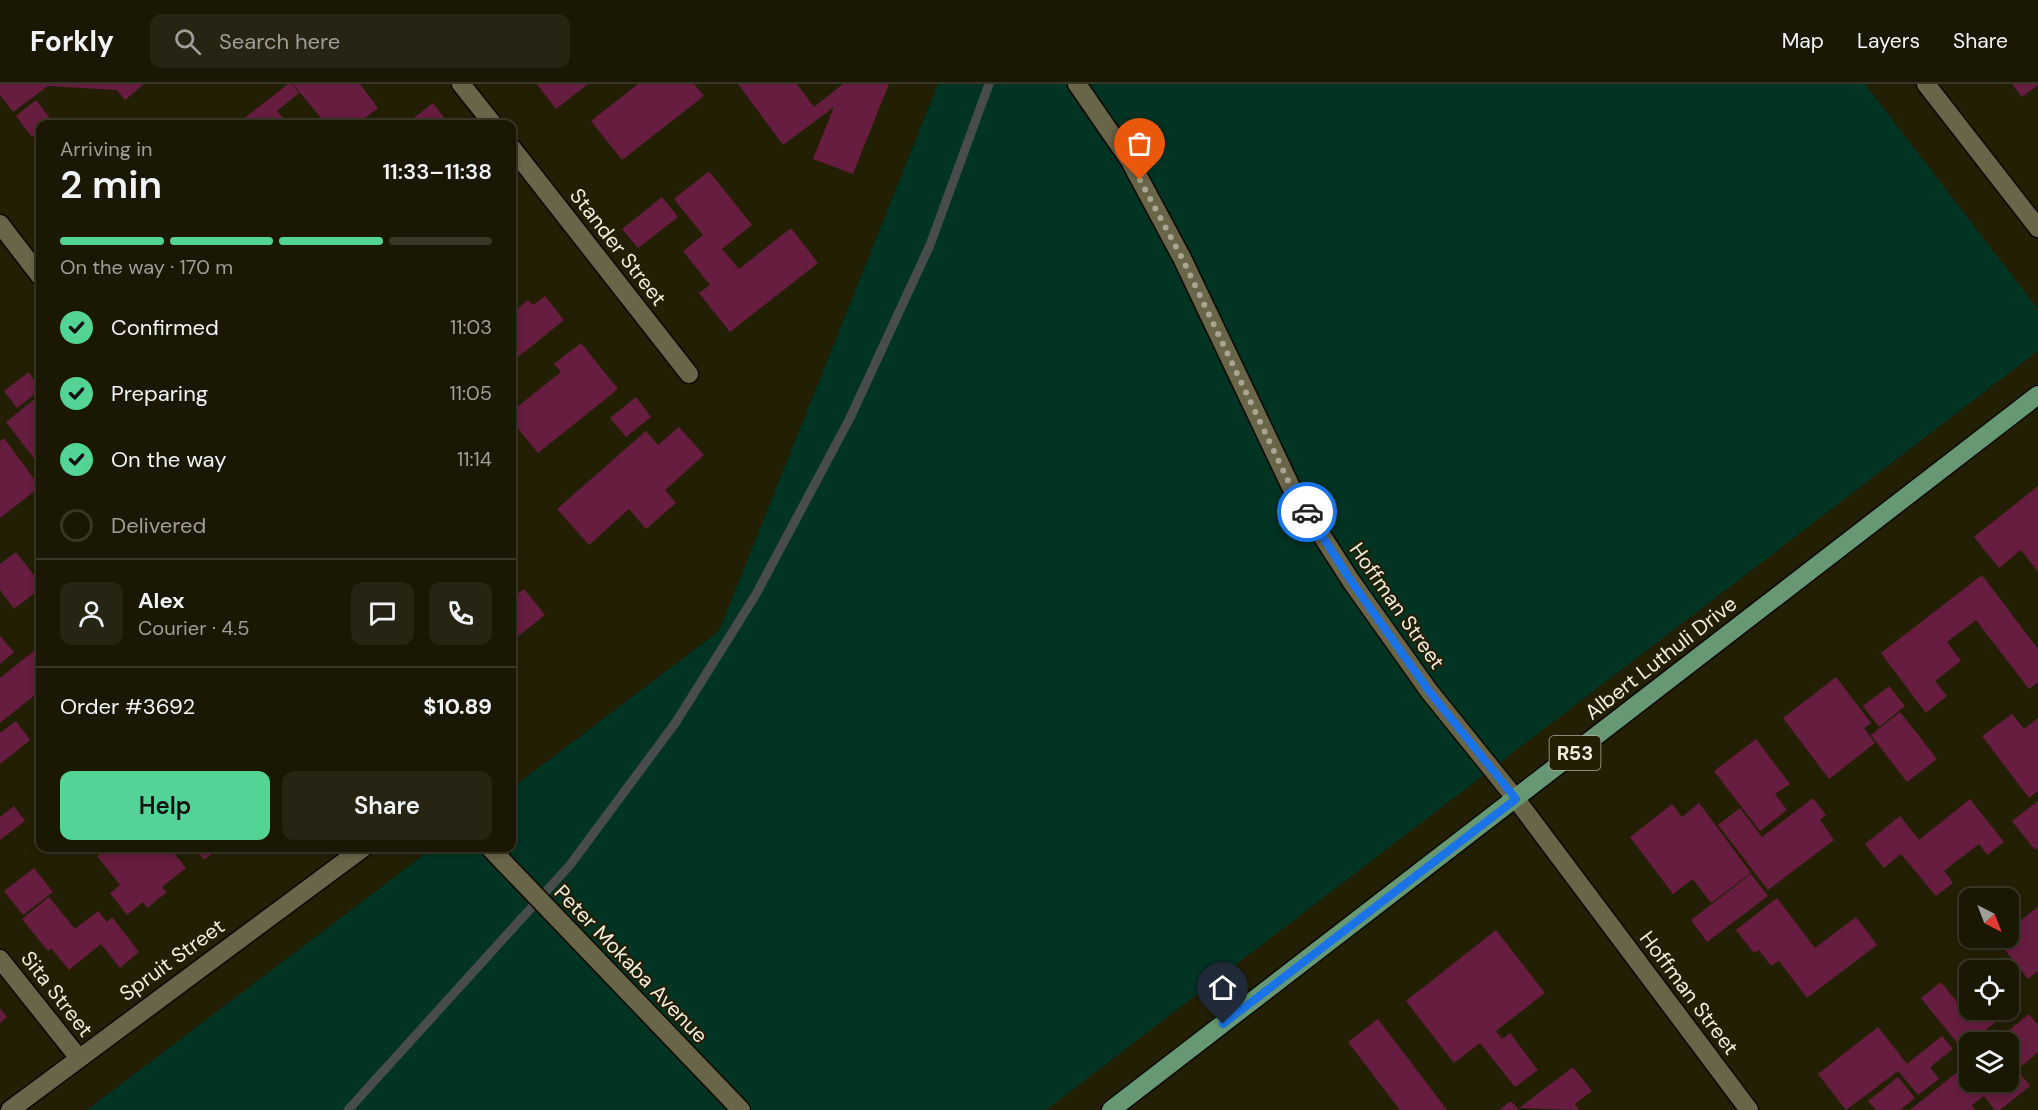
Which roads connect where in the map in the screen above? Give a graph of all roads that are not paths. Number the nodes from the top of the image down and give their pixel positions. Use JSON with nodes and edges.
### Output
{"nodes":[{"id":1,"x":461,"y":84,"type":"edge"},
{"id":2,"x":1077,"y":84,"type":"edge"},
{"id":3,"x":1926,"y":84,"type":"edge"},
{"id":4,"x":490,"y":120,"type":"edge"},
{"id":5,"x":516,"y":153,"type":"edge"},
{"id":6,"x":0,"y":224,"type":"edge"},
{"id":7,"x":2038,"y":228,"type":"edge"},
{"id":8,"x":36,"y":271,"type":"edge"},
{"id":9,"x":689,"y":374,"type":"dead end"},
{"id":10,"x":2038,"y":395,"type":"edge"},
{"id":11,"x":1516,"y":799,"type":"junction"},
{"id":12,"x":358,"y":852,"type":"edge"},
{"id":13,"x":495,"y":853,"type":"edge"},
{"id":14,"x":0,"y":959,"type":"edge"},
{"id":15,"x":78,"y":1057,"type":"junction"},
{"id":16,"x":10,"y":1110,"type":"edge"},
{"id":17,"x":741,"y":1110,"type":"edge"},
{"id":18,"x":1111,"y":1110,"type":"edge"},
{"id":19,"x":1749,"y":1110,"type":"edge"}],
"edges":[{"from":1,"to":4,"type":"street"},
{"from":2,"to":11,"type":"street","name":"Hoffman Street"},
{"from":3,"to":7,"type":"street"},
{"from":5,"to":9,"type":"street","name":"Stander Street"},
{"from":6,"to":8,"type":"street"},
{"from":10,"to":11,"type":"main road","name":"Albert Luthuli Drive","number":"R53"},
{"from":11,"to":18,"type":"main road","name":"Albert Luthuli Drive","number":"R53"},
{"from":11,"to":19,"type":"street","name":"Hoffman Street"},
{"from":12,"to":15,"type":"street","name":"Spruit Street"},
{"from":13,"to":17,"type":"street","name":"Peter Mokaba Avenue"},
{"from":14,"to":15,"type":"street","name":"Sita Street"},
{"from":15,"to":16,"type":"street","name":"Spruit Street"}]}
